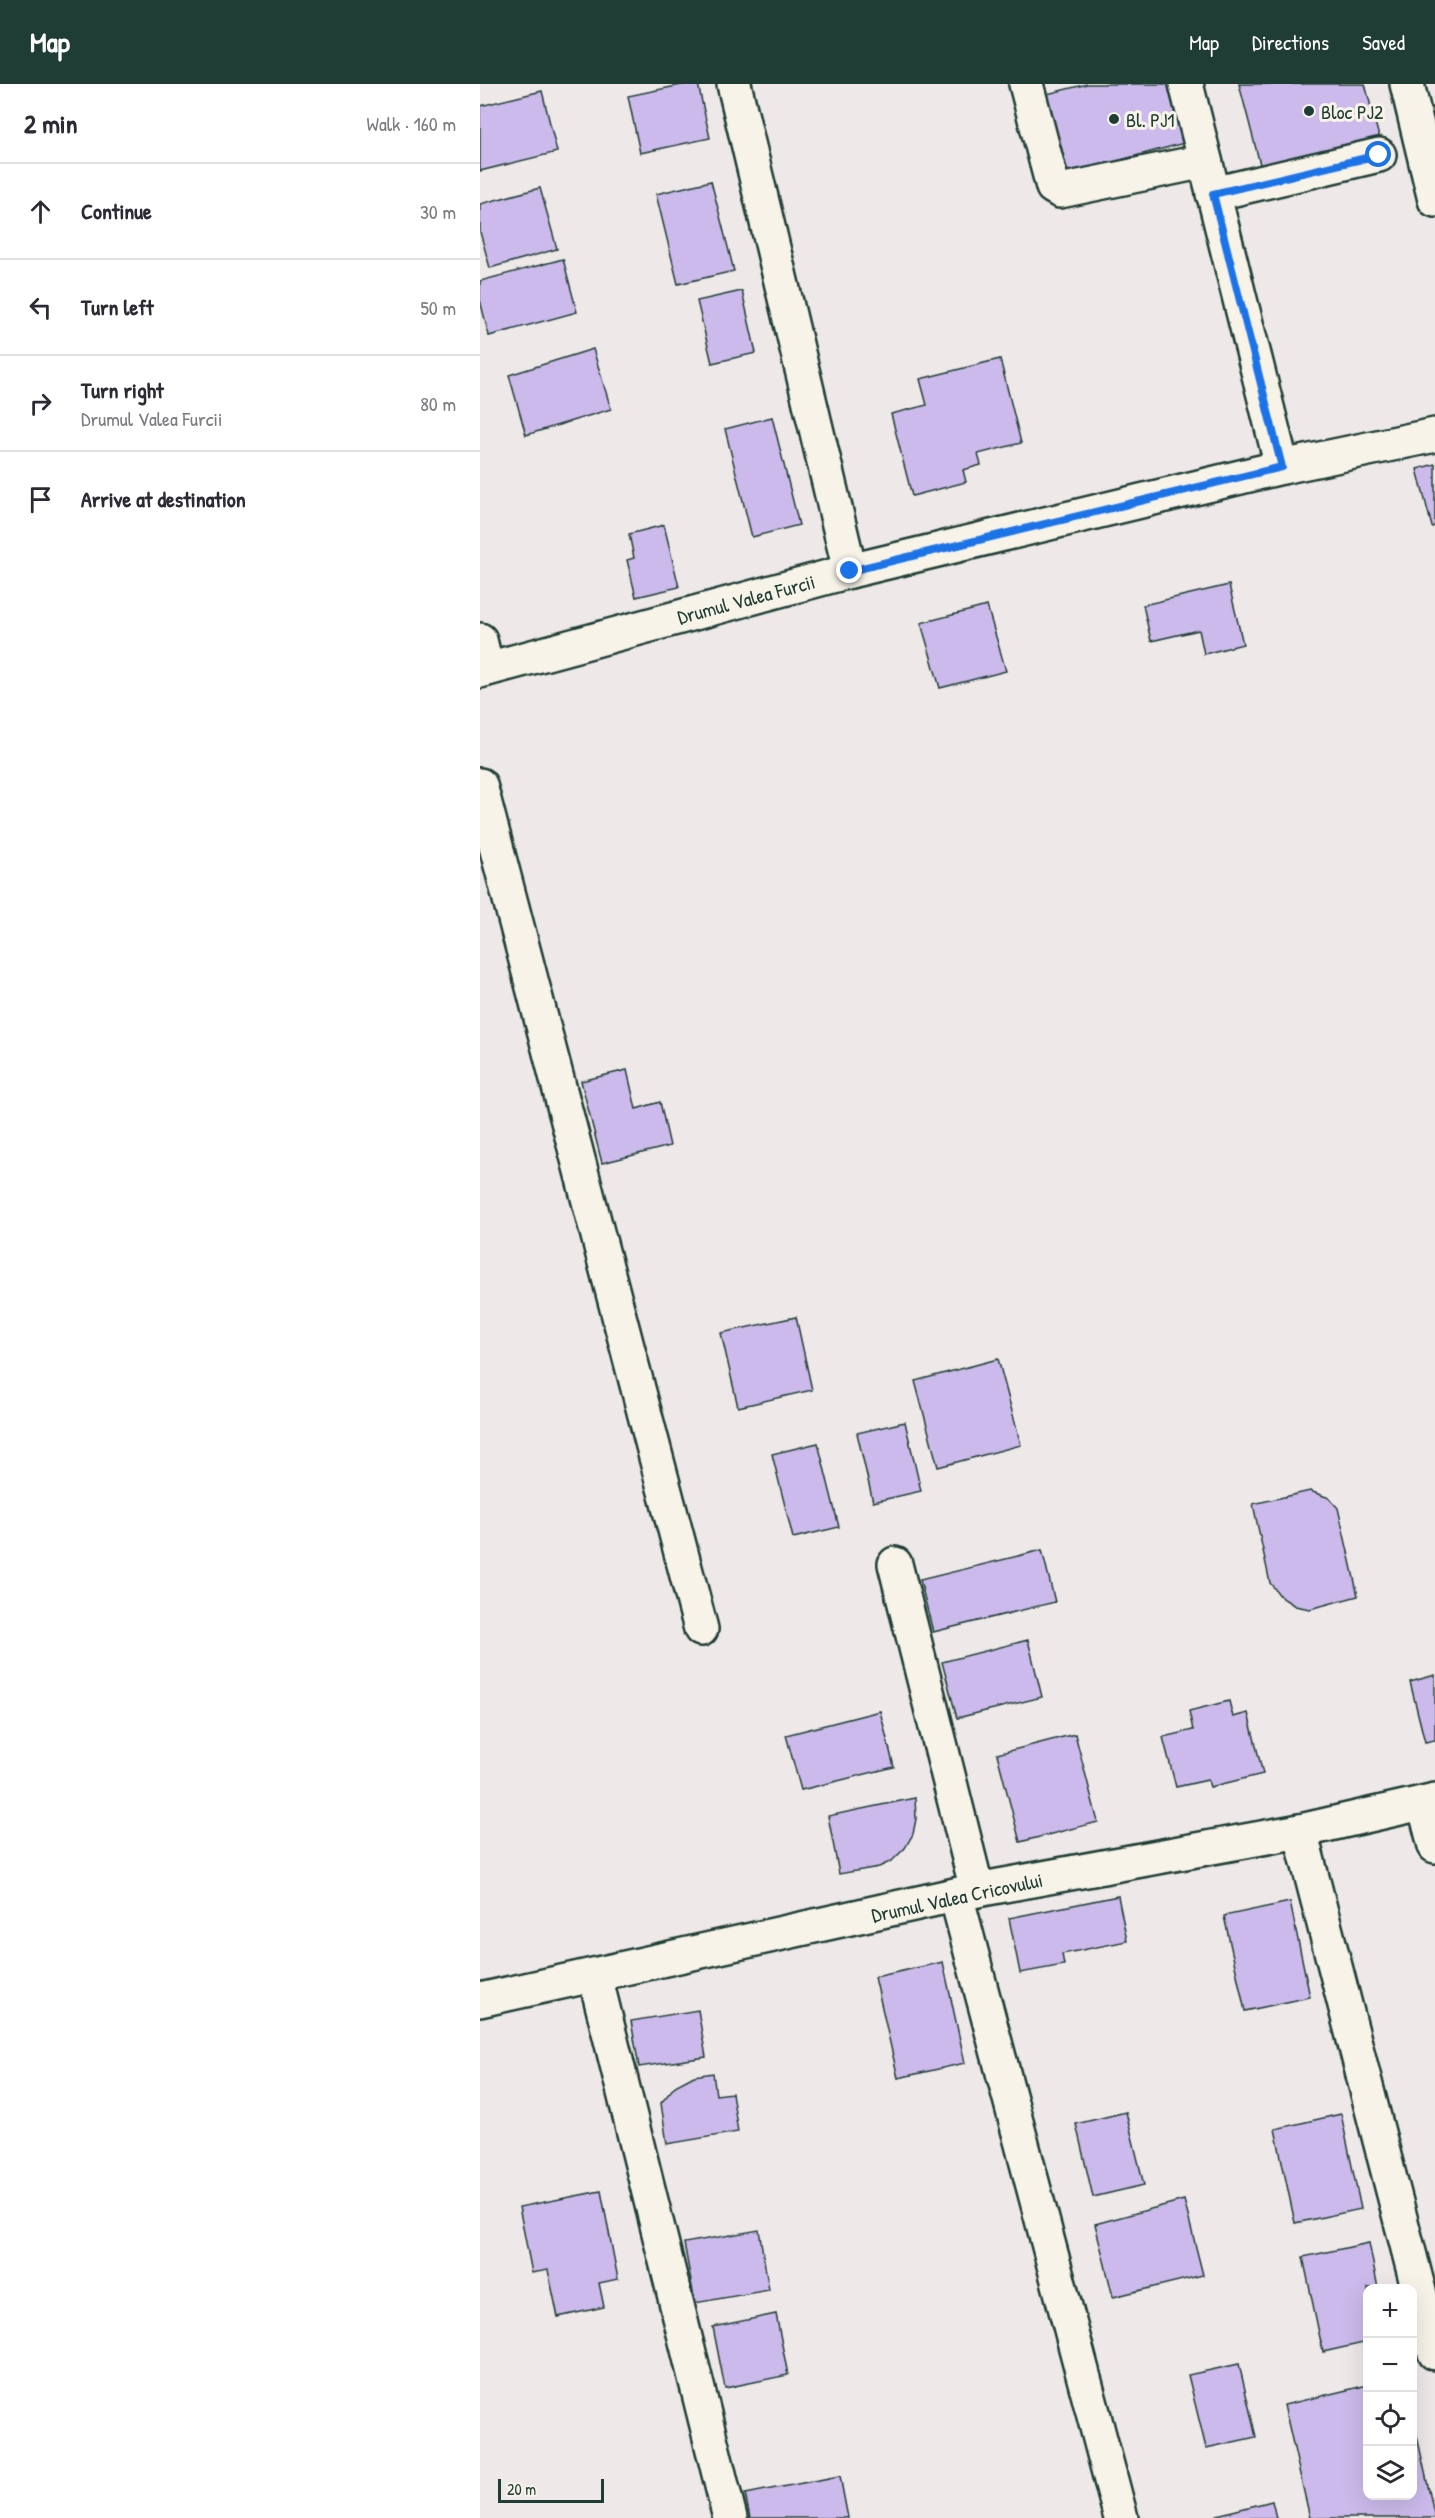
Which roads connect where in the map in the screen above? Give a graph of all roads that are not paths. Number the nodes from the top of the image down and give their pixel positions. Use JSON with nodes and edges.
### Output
{"nodes":[{"id":1,"x":734,"y":84,"type":"edge"},
{"id":2,"x":1026,"y":84,"type":"edge"},
{"id":3,"x":1186,"y":84,"type":"edge"},
{"id":4,"x":1407,"y":84,"type":"edge"},
{"id":5,"x":1379,"y":155,"type":"dead end"},
{"id":6,"x":1205,"y":161,"type":"junction"},
{"id":7,"x":1213,"y":194,"type":"junction"},
{"id":8,"x":1435,"y":200,"type":"edge"},
{"id":9,"x":1435,"y":435,"type":"edge"},
{"id":10,"x":1282,"y":467,"type":"junction"},
{"id":11,"x":850,"y":571,"type":"junction"},
{"id":12,"x":482,"y":660,"type":"edge"},
{"id":13,"x":480,"y":785,"type":"edge"},
{"id":14,"x":895,"y":1564,"type":"dead end"},
{"id":15,"x":701,"y":1629,"type":"dead end"},
{"id":16,"x":1430,"y":1802,"type":"edge"},
{"id":17,"x":1300,"y":1831,"type":"junction"},
{"id":18,"x":1435,"y":1846,"type":"edge"},
{"id":19,"x":967,"y":1893,"type":"junction"},
{"id":20,"x":596,"y":1976,"type":"junction"},
{"id":21,"x":480,"y":2000,"type":"edge"},
{"id":22,"x":1435,"y":2353,"type":"edge"},
{"id":23,"x":729,"y":2518,"type":"edge"},
{"id":24,"x":1120,"y":2518,"type":"edge"}],
"edges":[{"from":1,"to":11,"type":"street"},
{"from":2,"to":6,"type":"street"},
{"from":3,"to":6,"type":"street"},
{"from":4,"to":8,"type":"street"},
{"from":5,"to":7,"type":"street"},
{"from":6,"to":7,"type":"street"},
{"from":7,"to":10,"type":"street"},
{"from":9,"to":10,"type":"street","name":"Drumul Valea Furcii"},
{"from":10,"to":11,"type":"street","name":"Drumul Valea Furcii"},
{"from":11,"to":12,"type":"street","name":"Drumul Valea Furcii"},
{"from":13,"to":15,"type":"street"},
{"from":14,"to":19,"type":"street"},
{"from":16,"to":17,"type":"street","name":"Drumul Valea Cricovului"},
{"from":16,"to":18,"type":"street"},
{"from":17,"to":19,"type":"street","name":"Drumul Valea Cricovului"},
{"from":17,"to":22,"type":"street"},
{"from":19,"to":20,"type":"street","name":"Drumul Valea Cricovului"},
{"from":19,"to":24,"type":"street"},
{"from":20,"to":21,"type":"street","name":"Drumul Valea Cricovului"},
{"from":20,"to":23,"type":"street"}]}
